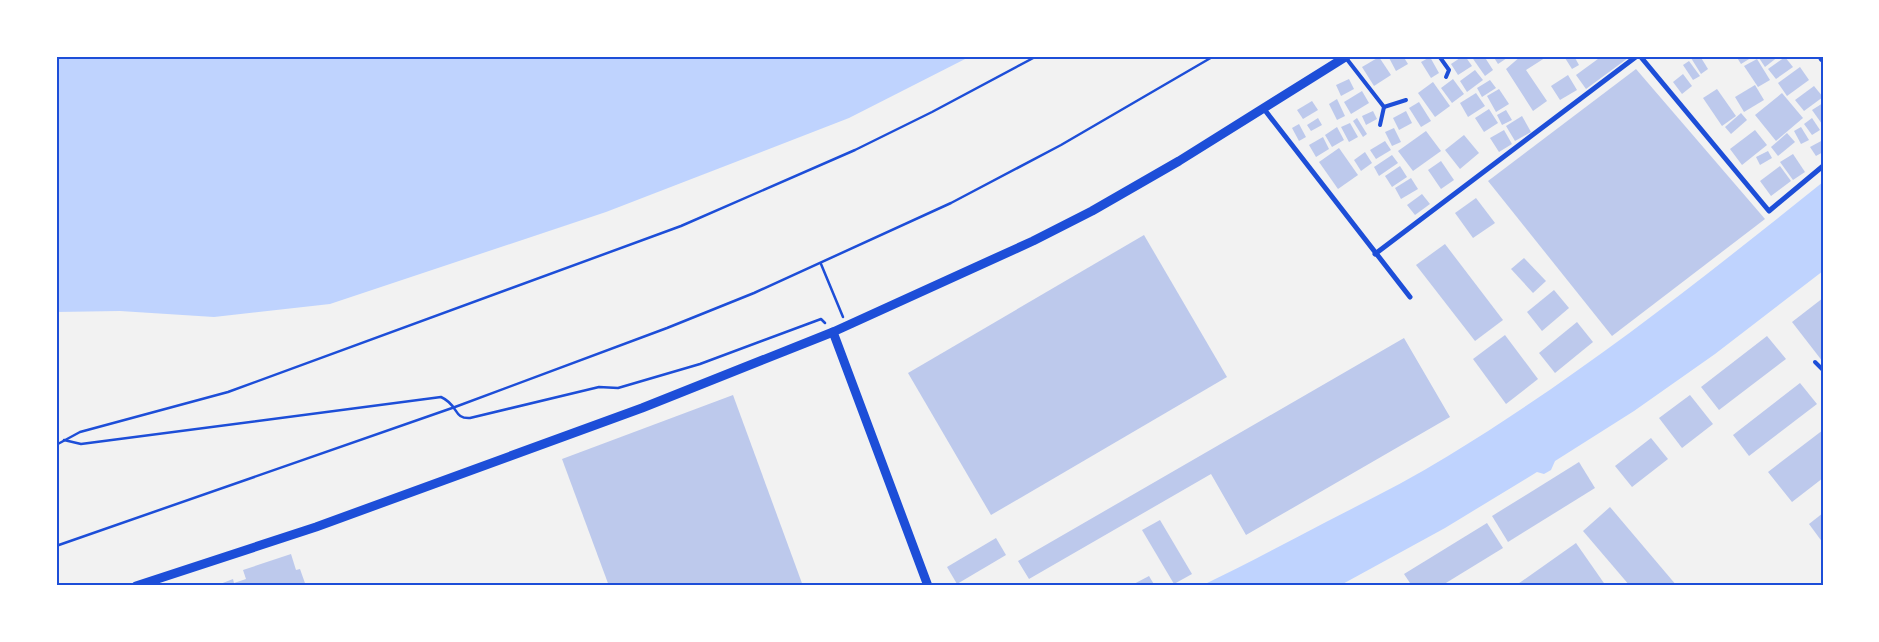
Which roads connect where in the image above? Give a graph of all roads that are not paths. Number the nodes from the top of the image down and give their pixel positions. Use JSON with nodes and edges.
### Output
{"nodes":[{"id":1,"x":1439,"y":56,"type":"edge"},
{"id":2,"x":1638,"y":56,"type":"edge"},
{"id":3,"x":1346,"y":57,"type":"edge"},
{"id":4,"x":1446,"y":77,"type":"dead end"},
{"id":5,"x":1406,"y":100,"type":"dead end"},
{"id":6,"x":1384,"y":107,"type":"junction"},
{"id":7,"x":1264,"y":109,"type":"junction"},
{"id":8,"x":1380,"y":125,"type":"dead end"},
{"id":9,"x":1823,"y":166,"type":"edge"},
{"id":10,"x":1375,"y":254,"type":"junction"},
{"id":11,"x":1410,"y":297,"type":"dead end"},
{"id":12,"x":833,"y":332,"type":"junction"},
{"id":13,"x":1815,"y":362,"type":"dead end"},
{"id":14,"x":1823,"y":370,"type":"edge"},
{"id":15,"x":136,"y":586,"type":"edge"},
{"id":16,"x":928,"y":586,"type":"edge"}],
"edges":[{"from":1,"to":4,"type":"lane"},
{"from":2,"to":9,"type":"street"},
{"from":2,"to":10,"type":"street"},
{"from":3,"to":6,"type":"lane"},
{"from":3,"to":7,"type":"street"},
{"from":5,"to":6,"type":"lane"},
{"from":6,"to":8,"type":"lane"},
{"from":7,"to":10,"type":"street"},
{"from":7,"to":12,"type":"street"},
{"from":10,"to":11,"type":"street"},
{"from":12,"to":15,"type":"street"},
{"from":12,"to":16,"type":"street"},
{"from":13,"to":14,"type":"lane"}]}
